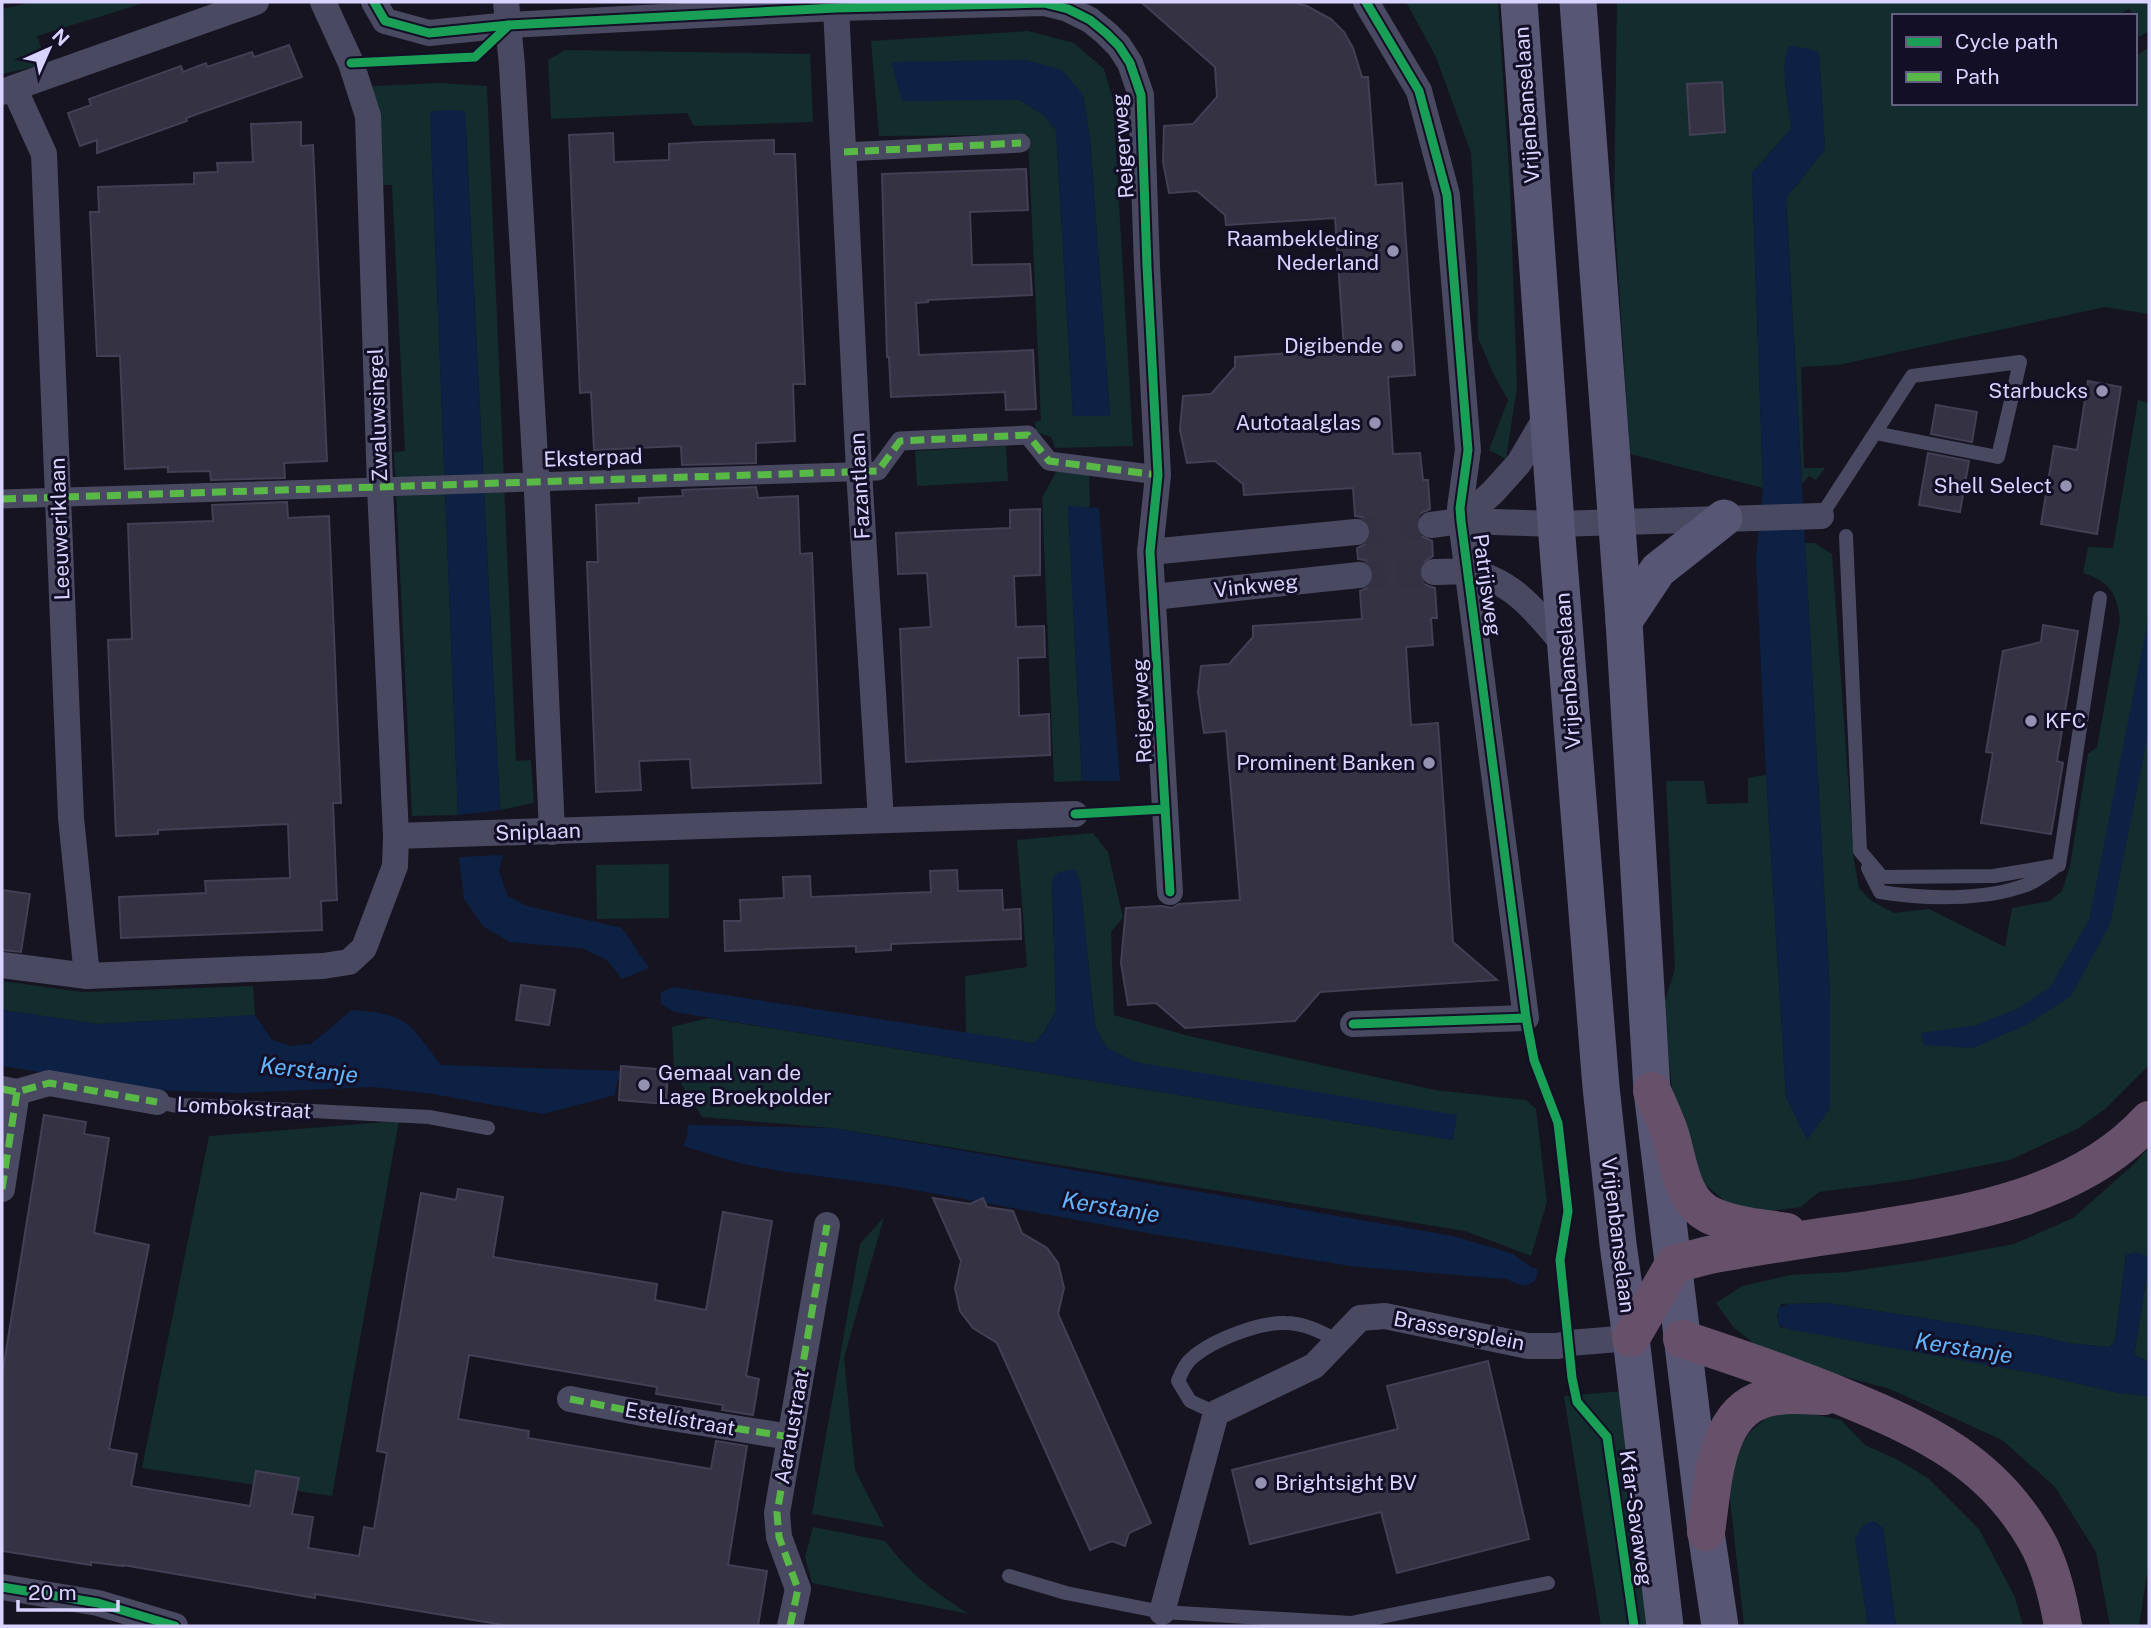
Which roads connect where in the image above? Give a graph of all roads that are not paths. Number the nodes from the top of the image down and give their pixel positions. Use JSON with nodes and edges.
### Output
{"nodes":[{"id":1,"x":256,"y":2,"type":"edge"},
{"id":2,"x":323,"y":2,"type":"edge"},
{"id":3,"x":374,"y":2,"type":"edge"},
{"id":4,"x":1366,"y":2,"type":"edge"},
{"id":5,"x":1519,"y":2,"type":"edge"},
{"id":6,"x":836,"y":8,"type":"junction"},
{"id":7,"x":1583,"y":9,"type":"edge"},
{"id":8,"x":508,"y":14,"type":"edge"},
{"id":9,"x":8,"y":90,"type":"edge"},
{"id":10,"x":1021,"y":143,"type":"dead end"},
{"id":11,"x":844,"y":152,"type":"junction"},
{"id":12,"x":1550,"y":412,"type":"junction"},
{"id":13,"x":1875,"y":433,"type":"junction"},
{"id":14,"x":859,"y":471,"type":"junction"},
{"id":15,"x":1158,"y":475,"type":"junction"},
{"id":16,"x":536,"y":483,"type":"junction"},
{"id":17,"x":380,"y":487,"type":"junction"},
{"id":18,"x":59,"y":498,"type":"junction"},
{"id":19,"x":2,"y":499,"type":"edge"},
{"id":20,"x":1815,"y":517,"type":"joint"},
{"id":21,"x":1731,"y":518,"type":"junction"},
{"id":22,"x":1461,"y":521,"type":"junction"},
{"id":23,"x":1615,"y":523,"type":"junction"},
{"id":24,"x":1431,"y":524,"type":"tunnel mouth"},
{"id":25,"x":1556,"y":524,"type":"junction"},
{"id":26,"x":1356,"y":532,"type":"tunnel mouth"},
{"id":27,"x":1846,"y":536,"type":"dead end"},
{"id":28,"x":1150,"y":552,"type":"junction"},
{"id":29,"x":1434,"y":572,"type":"tunnel mouth"},
{"id":30,"x":1468,"y":572,"type":"junction"},
{"id":31,"x":1359,"y":575,"type":"tunnel mouth"},
{"id":32,"x":1153,"y":597,"type":"junction"},
{"id":33,"x":2100,"y":598,"type":"dead end"},
{"id":34,"x":1624,"y":621,"type":"junction"},
{"id":35,"x":1566,"y":647,"type":"junction"},
{"id":36,"x":1075,"y":814,"type":"dead end"},
{"id":37,"x":881,"y":820,"type":"junction"},
{"id":38,"x":552,"y":832,"type":"junction"},
{"id":39,"x":397,"y":836,"type":"junction"},
{"id":40,"x":1860,"y":851,"type":"junction"},
{"id":41,"x":2059,"y":865,"type":"junction"},
{"id":42,"x":1170,"y":892,"type":"dead end"},
{"id":43,"x":2,"y":965,"type":"edge"},
{"id":44,"x":87,"y":976,"type":"junction"},
{"id":45,"x":1353,"y":1024,"type":"dead end"},
{"id":46,"x":9,"y":1090,"type":"edge"},
{"id":47,"x":1652,"y":1091,"type":"junction"},
{"id":48,"x":157,"y":1102,"type":"joint"},
{"id":49,"x":2149,"y":1120,"type":"edge"},
{"id":50,"x":488,"y":1128,"type":"dead end"},
{"id":51,"x":2,"y":1189,"type":"edge"},
{"id":52,"x":827,"y":1226,"type":"dead end"},
{"id":53,"x":1816,"y":1238,"type":"junction"},
{"id":54,"x":1674,"y":1264,"type":"junction"},
{"id":55,"x":1631,"y":1338,"type":"junction"},
{"id":56,"x":1682,"y":1339,"type":"junction"},
{"id":57,"x":1337,"y":1340,"type":"junction"},
{"id":58,"x":1841,"y":1396,"type":"junction"},
{"id":59,"x":570,"y":1399,"type":"dead end"},
{"id":60,"x":1216,"y":1413,"type":"junction"},
{"id":61,"x":790,"y":1437,"type":"junction"},
{"id":62,"x":1706,"y":1532,"type":"junction"},
{"id":63,"x":1009,"y":1576,"type":"dead end"},
{"id":64,"x":1548,"y":1583,"type":"dead end"},
{"id":65,"x":2,"y":1587,"type":"edge"},
{"id":66,"x":1162,"y":1612,"type":"junction"},
{"id":67,"x":175,"y":1626,"type":"edge"},
{"id":68,"x":790,"y":1626,"type":"edge"},
{"id":69,"x":1665,"y":1626,"type":"edge"},
{"id":70,"x":1720,"y":1626,"type":"edge"},
{"id":71,"x":2063,"y":1626,"type":"edge"}],
"edges":[{"from":1,"to":9,"type":"street"},
{"from":2,"to":17,"type":"street","name":"Zwaluwsingel"},
{"from":3,"to":8,"type":"street","name":"Reigerweg"},
{"from":4,"to":22,"type":"street","name":"Patrijsweg"},
{"from":5,"to":12,"type":"main road","name":"Vrijenbanselaan"},
{"from":6,"to":8,"type":"street","name":"Reigerweg"},
{"from":6,"to":11,"type":"street","name":"Fazantlaan"},
{"from":6,"to":15,"type":"street","name":"Reigerweg"},
{"from":7,"to":23,"type":"main road"},
{"from":8,"to":16,"type":"street"},
{"from":9,"to":18,"type":"street","name":"Leeuweriklaan"},
{"from":10,"to":11,"type":"street"},
{"from":11,"to":14,"type":"street","name":"Fazantlaan"},
{"from":12,"to":22,"type":"street"},
{"from":12,"to":25,"type":"main road","name":"Vrijenbanselaan"},
{"from":13,"to":13,"type":"lane"},
{"from":13,"to":20,"type":"lane"},
{"from":14,"to":15,"type":"street","name":"Eksterpad"},
{"from":14,"to":16,"type":"street","name":"Eksterpad"},
{"from":14,"to":37,"type":"street","name":"Fazantlaan"},
{"from":15,"to":28,"type":"street","name":"Reigerweg"},
{"from":16,"to":17,"type":"street","name":"Eksterpad"},
{"from":16,"to":38,"type":"street"},
{"from":17,"to":18,"type":"street","name":"Eksterpad"},
{"from":17,"to":39,"type":"street","name":"Zwaluwsingel"},
{"from":18,"to":19,"type":"street","name":"Eksterpad"},
{"from":18,"to":44,"type":"street","name":"Leeuweriklaan"},
{"from":20,"to":21,"type":"street"},
{"from":21,"to":23,"type":"street"},
{"from":21,"to":34,"type":"main road"},
{"from":22,"to":24,"type":"street"},
{"from":22,"to":25,"type":"street"},
{"from":22,"to":30,"type":"street","name":"Patrijsweg"},
{"from":23,"to":25,"type":"street"},
{"from":23,"to":34,"type":"main road"},
{"from":25,"to":35,"type":"main road","name":"Vrijenbanselaan"},
{"from":26,"to":28,"type":"street","name":"Vinkweg"},
{"from":27,"to":40,"type":"lane"},
{"from":28,"to":32,"type":"street","name":"Reigerweg"},
{"from":29,"to":30,"type":"street"},
{"from":30,"to":35,"type":"street"},
{"from":30,"to":45,"type":"street","name":"Patrijsweg"},
{"from":31,"to":32,"type":"street","name":"Vinkweg"},
{"from":32,"to":42,"type":"street","name":"Reigerweg"},
{"from":33,"to":41,"type":"lane"},
{"from":34,"to":47,"type":"main road"},
{"from":35,"to":55,"type":"main road","name":"Vrijenbanselaan"},
{"from":36,"to":37,"type":"street","name":"Sniplaan"},
{"from":37,"to":38,"type":"street","name":"Sniplaan"},
{"from":38,"to":39,"type":"street","name":"Sniplaan"},
{"from":39,"to":44,"type":"street"},
{"from":40,"to":41,"type":"lane"},
{"from":40,"to":41,"type":"lane"},
{"from":43,"to":44,"type":"street"},
{"from":46,"to":48,"type":"street","name":"Lombokstraat"},
{"from":46,"to":51,"type":"street"},
{"from":47,"to":53,"type":"highway"},
{"from":47,"to":54,"type":"main road"},
{"from":48,"to":50,"type":"lane","name":"Lombokstraat"},
{"from":49,"to":53,"type":"highway"},
{"from":52,"to":61,"type":"street","name":"Aaraustraat"},
{"from":53,"to":54,"type":"highway"},
{"from":54,"to":55,"type":"highway"},
{"from":54,"to":56,"type":"main road"},
{"from":55,"to":56,"type":"main road"},
{"from":55,"to":57,"type":"street","name":"Brassersplein"},
{"from":55,"to":69,"type":"main road","name":"Kfar-Savaweg"},
{"from":56,"to":58,"type":"highway"},
{"from":56,"to":62,"type":"main road"},
{"from":57,"to":60,"type":"street","name":"Brassersplein"},
{"from":57,"to":60,"type":"lane"},
{"from":58,"to":62,"type":"highway"},
{"from":58,"to":71,"type":"highway"},
{"from":59,"to":61,"type":"street","name":"Estelístraat"},
{"from":60,"to":66,"type":"street"},
{"from":61,"to":68,"type":"street","name":"Aaraustraat"},
{"from":62,"to":70,"type":"main road"},
{"from":63,"to":66,"type":"lane"},
{"from":64,"to":66,"type":"lane"},
{"from":65,"to":67,"type":"street"}]}
